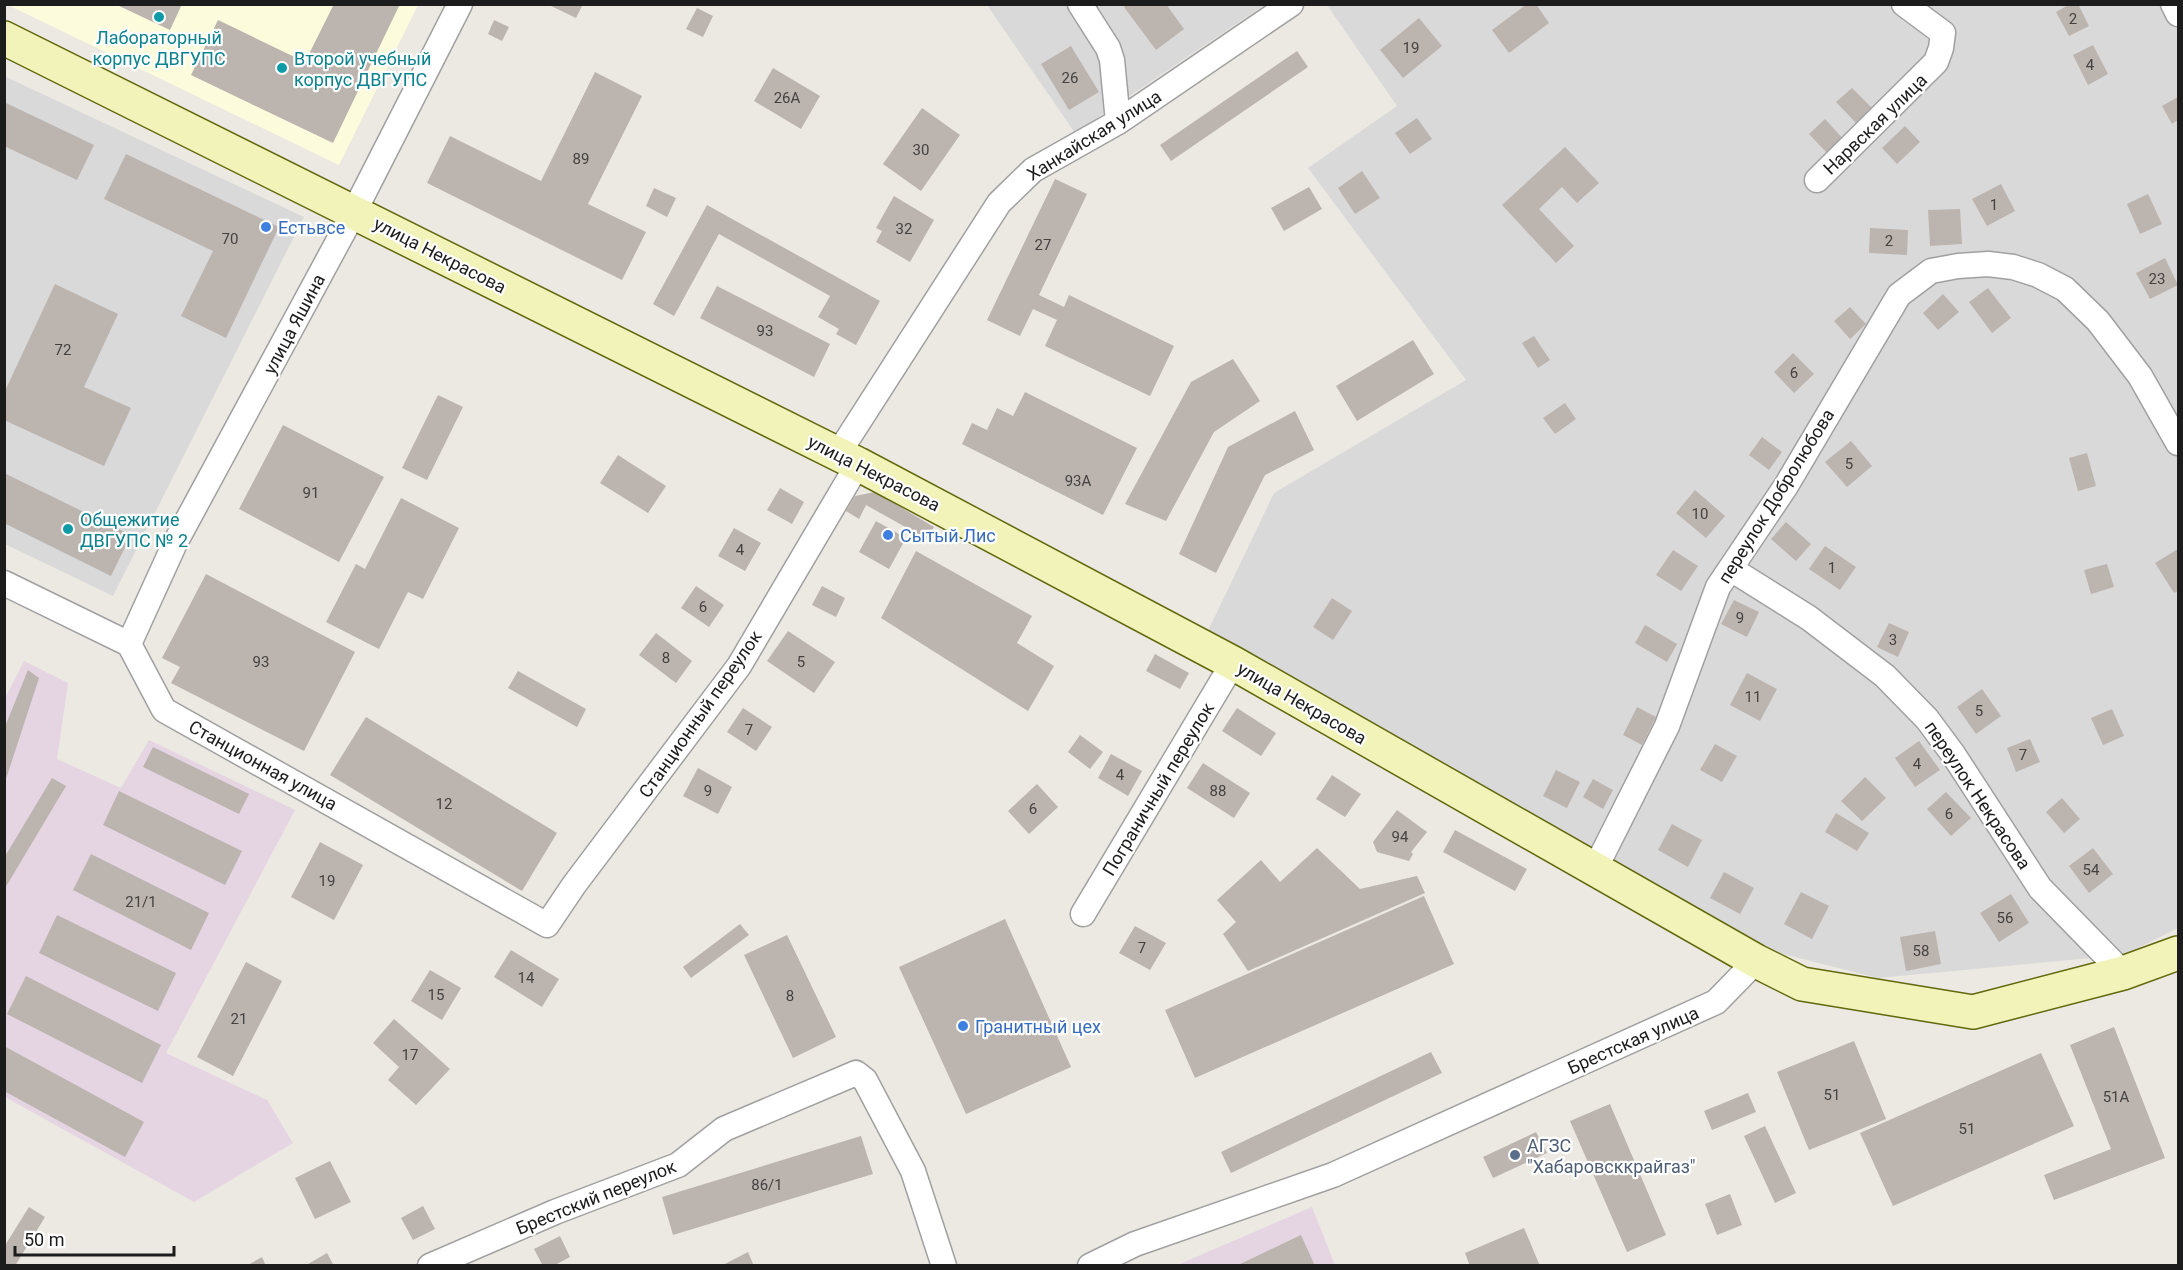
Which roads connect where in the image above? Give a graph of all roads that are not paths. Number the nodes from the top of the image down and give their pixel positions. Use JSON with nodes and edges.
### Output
{"nodes":[{"id":1,"x":460,"y":4,"type":"edge"},
{"id":2,"x":1080,"y":4,"type":"edge"},
{"id":3,"x":1291,"y":4,"type":"edge"},
{"id":4,"x":1904,"y":4,"type":"edge"},
{"id":5,"x":2173,"y":4,"type":"edge"},
{"id":6,"x":2178,"y":14,"type":"edge"},
{"id":7,"x":4,"y":38,"type":"edge"},
{"id":8,"x":1118,"y":122,"type":"junction"},
{"id":9,"x":1817,"y":180,"type":"dead end"},
{"id":10,"x":354,"y":212,"type":"junction"},
{"id":11,"x":2178,"y":443,"type":"edge"},
{"id":12,"x":848,"y":459,"type":"junction"},
{"id":13,"x":1731,"y":569,"type":"junction"},
{"id":14,"x":4,"y":583,"type":"edge"},
{"id":15,"x":129,"y":644,"type":"junction"},
{"id":16,"x":1233,"y":663,"type":"junction"},
{"id":17,"x":1595,"y":869,"type":"junction"},
{"id":18,"x":1083,"y":914,"type":"dead end"},
{"id":19,"x":548,"y":925,"type":"joint"},
{"id":20,"x":2178,"y":953,"type":"edge"},
{"id":21,"x":1756,"y":961,"type":"junction"},
{"id":22,"x":2123,"y":973,"type":"junction"},
{"id":23,"x":430,"y":1266,"type":"edge"},
{"id":24,"x":944,"y":1266,"type":"edge"},
{"id":25,"x":1090,"y":1266,"type":"edge"}],
"edges":[{"from":1,"to":10,"type":"street","name":"улица Яшина"},
{"from":2,"to":8,"type":"street"},
{"from":3,"to":8,"type":"street","name":"Ханкайская улица"},
{"from":4,"to":9,"type":"street","name":"Нарвская улица"},
{"from":5,"to":6,"type":"street"},
{"from":7,"to":10,"type":"street","name":"улица Некрасова"},
{"from":8,"to":12,"type":"street","name":"Ханкайская улица"},
{"from":10,"to":12,"type":"street","name":"улица Некрасова"},
{"from":10,"to":15,"type":"street","name":"улица Яшина"},
{"from":11,"to":13,"type":"street","name":"переулок Добролюбова"},
{"from":12,"to":16,"type":"street","name":"улица Некрасова"},
{"from":12,"to":19,"type":"street","name":"Станционный переулок"},
{"from":13,"to":17,"type":"street","name":"переулок Добролюбова"},
{"from":13,"to":22,"type":"street","name":"переулок Некрасова"},
{"from":14,"to":15,"type":"street"},
{"from":15,"to":19,"type":"street","name":"Станционная улица"},
{"from":16,"to":17,"type":"street","name":"улица Некрасова"},
{"from":16,"to":18,"type":"street","name":"Пограничный переулок"},
{"from":17,"to":21,"type":"street","name":"улица Некрасова"},
{"from":20,"to":22,"type":"street"},
{"from":21,"to":22,"type":"street"},
{"from":21,"to":25,"type":"street","name":"Брестская улица"},
{"from":23,"to":24,"type":"street","name":"Брестский переулок"}]}
